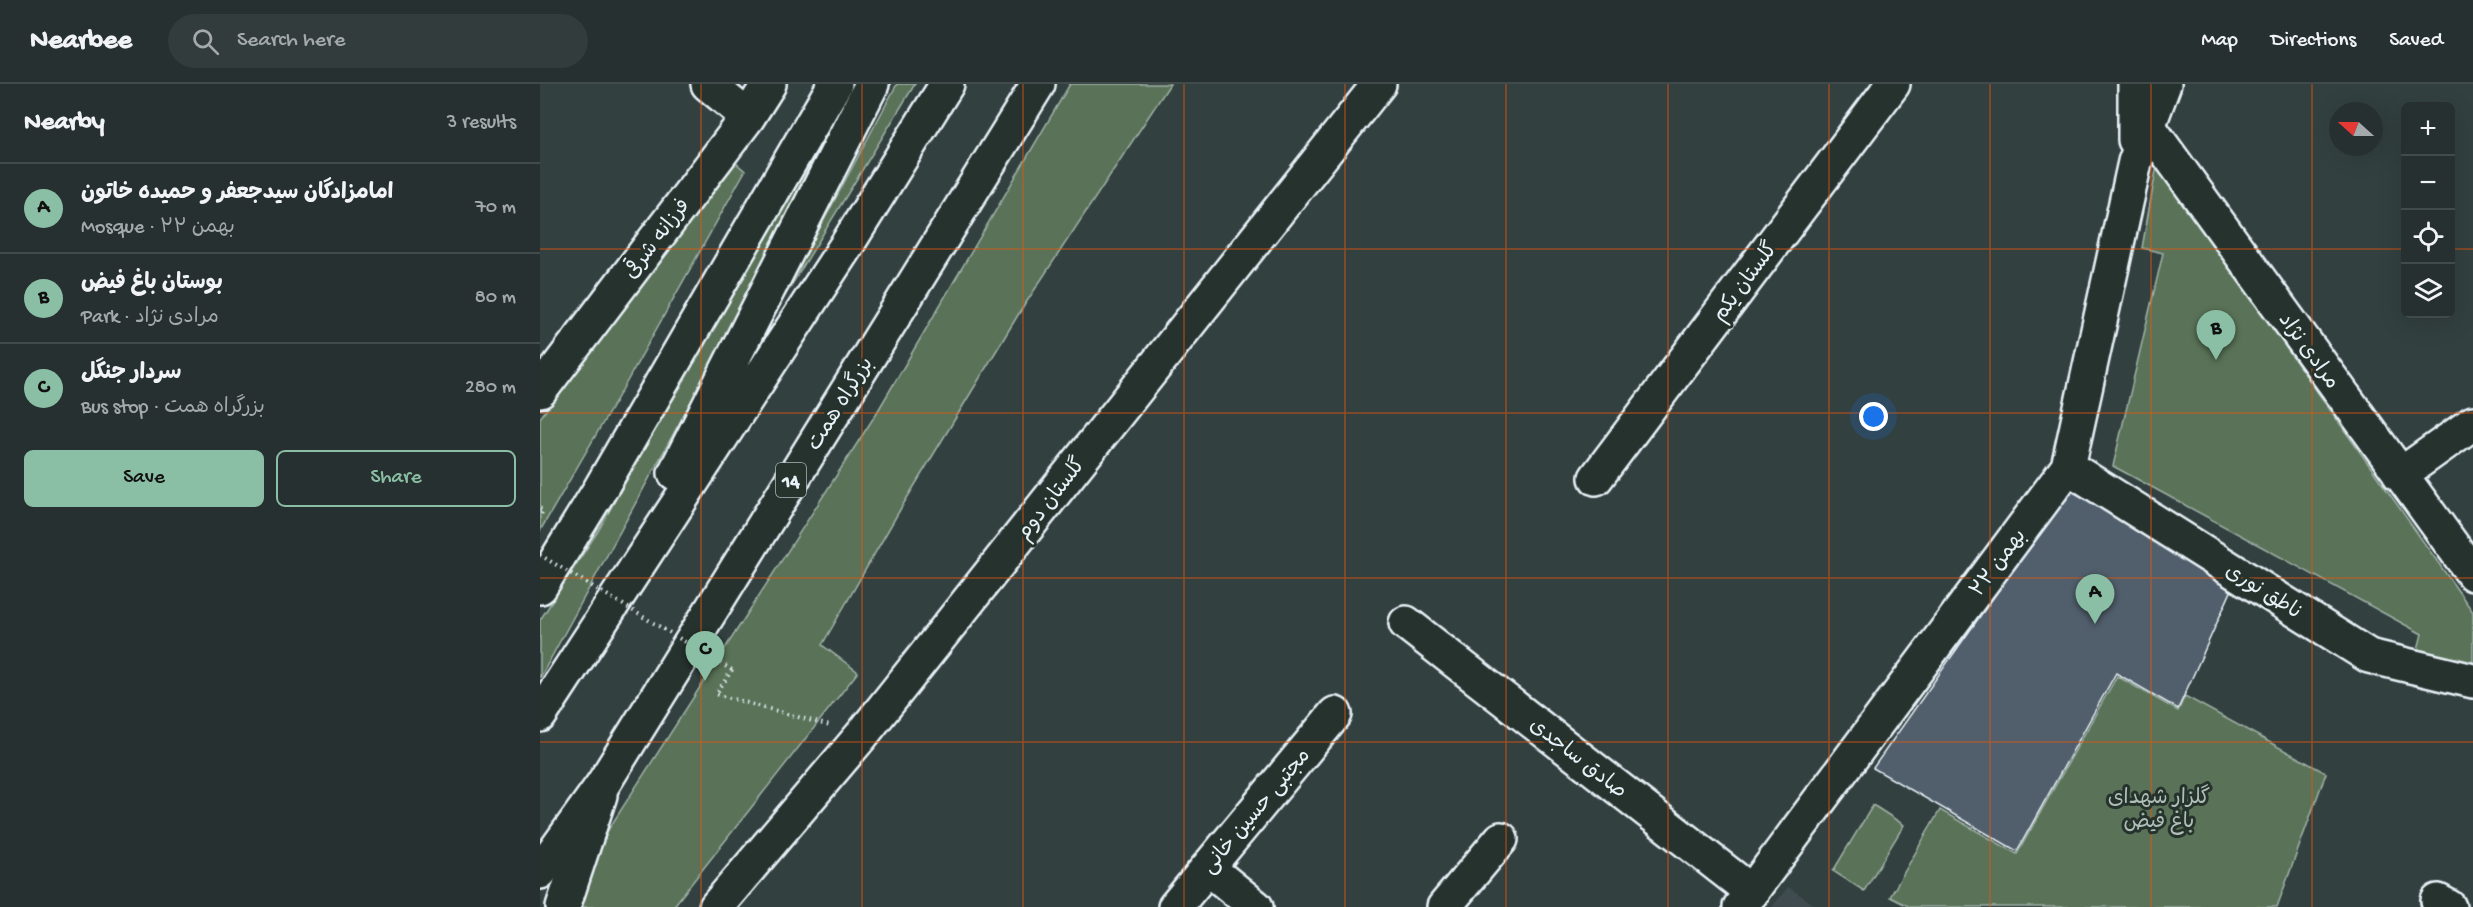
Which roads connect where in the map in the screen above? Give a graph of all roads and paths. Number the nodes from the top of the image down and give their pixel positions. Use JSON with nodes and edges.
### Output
{"nodes":[{"id":1,"x":708,"y":84,"type":"edge"},
{"id":2,"x":769,"y":84,"type":"edge"},
{"id":3,"x":835,"y":84,"type":"edge"},
{"id":4,"x":872,"y":84,"type":"edge"},
{"id":5,"x":947,"y":84,"type":"edge"},
{"id":6,"x":1038,"y":84,"type":"edge"},
{"id":7,"x":1379,"y":84,"type":"edge"},
{"id":8,"x":1893,"y":84,"type":"edge"},
{"id":9,"x":2135,"y":84,"type":"edge"},
{"id":10,"x":2164,"y":84,"type":"edge"},
{"id":11,"x":748,"y":117,"type":"junction"},
{"id":12,"x":2148,"y":126,"type":"junction"},
{"id":13,"x":2135,"y":162,"type":"junction"},
{"id":14,"x":540,"y":391,"type":"edge"},
{"id":15,"x":2473,"y":423,"type":"edge"},
{"id":16,"x":2068,"y":467,"type":"junction"},
{"id":17,"x":2400,"y":476,"type":"junction"},
{"id":18,"x":1596,"y":478,"type":"dead end"},
{"id":19,"x":540,"y":509,"type":"edge"},
{"id":20,"x":540,"y":517,"type":"edge"},
{"id":21,"x":540,"y":555,"type":"edge"},
{"id":22,"x":2473,"y":574,"type":"edge"},
{"id":23,"x":540,"y":587,"type":"edge"},
{"id":24,"x":1406,"y":623,"type":"dead end"},
{"id":25,"x":590,"y":638,"type":"junction"},
{"id":26,"x":2473,"y":681,"type":"edge"},
{"id":27,"x":1335,"y":714,"type":"dead end"},
{"id":28,"x":540,"y":715,"type":"edge"},
{"id":29,"x":862,"y":735,"type":"junction"},
{"id":30,"x":603,"y":784,"type":"junction"},
{"id":31,"x":1501,"y":838,"type":"dead end"},
{"id":32,"x":1208,"y":868,"type":"junction"},
{"id":33,"x":540,"y":872,"type":"edge"},
{"id":34,"x":1746,"y":900,"type":"edge"},
{"id":35,"x":562,"y":907,"type":"edge"},
{"id":36,"x":716,"y":907,"type":"edge"},
{"id":37,"x":1175,"y":907,"type":"edge"},
{"id":38,"x":1256,"y":907,"type":"edge"},
{"id":39,"x":1444,"y":907,"type":"edge"}],
"edges":[{"from":1,"to":11,"type":"main road"},
{"from":2,"to":11,"type":"main road","name":"فرزانه شرقی"},
{"from":3,"to":23,"type":"main road"},
{"from":4,"to":25,"type":"main road"},
{"from":5,"to":25,"type":"main road"},
{"from":6,"to":30,"type":"main road","name":"بزرگراه همت","number":"14"},
{"from":7,"to":29,"type":"main road","name":"گلستان دوم"},
{"from":8,"to":18,"type":"main road","name":"گلستان یکم"},
{"from":9,"to":13,"type":"main road","name":"۲۲ بهمن"},
{"from":10,"to":12,"type":"main road","name":"۲۲ بهمن"},
{"from":11,"to":14,"type":"main road","name":"فرزانه شرقی"},
{"from":12,"to":13,"type":"main road","name":"۲۲ بهمن"},
{"from":12,"to":17,"type":"main road","name":"مرادی نژاد"},
{"from":13,"to":16,"type":"main road","name":"۲۲ بهمن"},
{"from":15,"to":17,"type":"main road"},
{"from":16,"to":26,"type":"main road","name":"ناطق نوری"},
{"from":16,"to":34,"type":"main road","name":"۲۲ بهمن"},
{"from":17,"to":22,"type":"main road","name":"مرادی نژاد"},
{"from":19,"to":20,"type":"path"},
{"from":21,"to":29,"type":"path","bridge":true},
{"from":24,"to":34,"type":"main road","name":"صادق ساجدی"},
{"from":25,"to":28,"type":"main road"},
{"from":27,"to":32,"type":"main road","name":"مجتبی حسین خانی"},
{"from":29,"to":36,"type":"main road","name":"گلستان دوم"},
{"from":30,"to":33,"type":"main road","name":"بزرگراه همت","number":"14"},
{"from":30,"to":35,"type":"main road"},
{"from":31,"to":39,"type":"main road"},
{"from":32,"to":37,"type":"main road","name":"مجتبی حسین خانی"},
{"from":32,"to":38,"type":"main road"}]}
